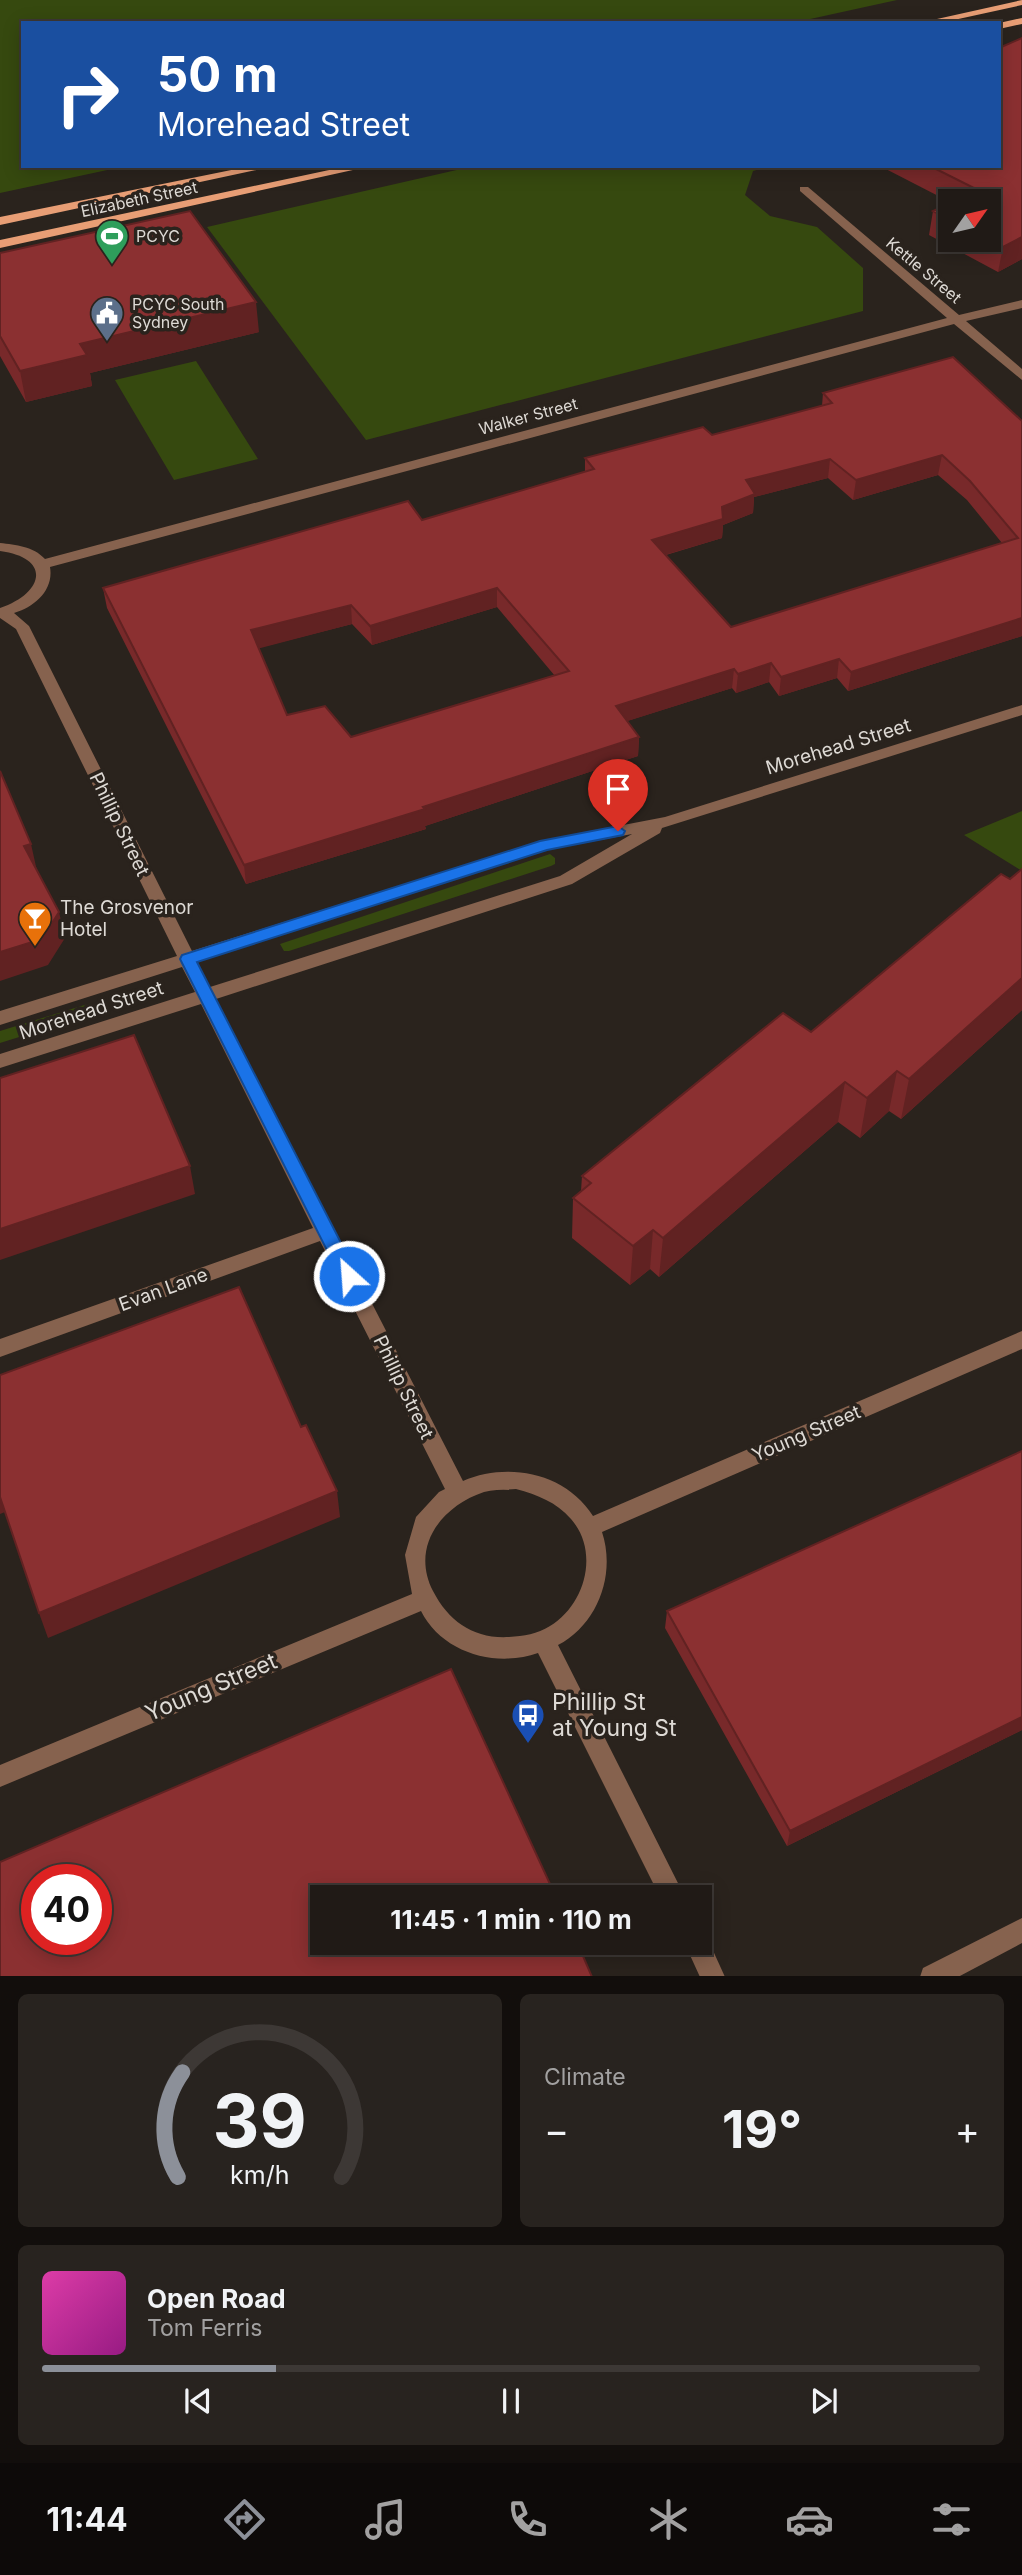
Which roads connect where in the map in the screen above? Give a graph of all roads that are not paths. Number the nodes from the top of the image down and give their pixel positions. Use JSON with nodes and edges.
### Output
{"nodes":[{"id":1,"x":1022,"y":2,"type":"edge"},
{"id":2,"x":934,"y":21,"type":"edge"},
{"id":3,"x":1022,"y":21,"type":"edge"},
{"id":4,"x":1001,"y":26,"type":"edge"},
{"id":5,"x":259,"y":168,"type":"edge"},
{"id":6,"x":356,"y":168,"type":"edge"},
{"id":7,"x":804,"y":189,"type":"dead end"},
{"id":8,"x":0,"y":221,"type":"edge"},
{"id":9,"x":61,"y":231,"type":"junction"},
{"id":10,"x":0,"y":244,"type":"edge"},
{"id":11,"x":0,"y":254,"type":"edge"},
{"id":12,"x":1022,"y":304,"type":"edge"},
{"id":13,"x":958,"y":320,"type":"junction"},
{"id":14,"x":1022,"y":376,"type":"edge"},
{"id":15,"x":0,"y":547,"type":"edge"},
{"id":16,"x":43,"y":564,"type":"junction"},
{"id":17,"x":2,"y":613,"type":"edge"},
{"id":18,"x":1022,"y":710,"type":"edge"},
{"id":19,"x":666,"y":822,"type":"junction"},
{"id":20,"x":187,"y":959,"type":"junction"},
{"id":21,"x":205,"y":995,"type":"junction"},
{"id":22,"x":0,"y":1018,"type":"edge"},
{"id":23,"x":0,"y":1061,"type":"edge"},
{"id":24,"x":327,"y":1231,"type":"junction"},
{"id":25,"x":1022,"y":1340,"type":"edge"},
{"id":26,"x":0,"y":1348,"type":"edge"},
{"id":27,"x":457,"y":1492,"type":"junction"},
{"id":28,"x":590,"y":1527,"type":"junction"},
{"id":29,"x":423,"y":1600,"type":"junction"},
{"id":30,"x":544,"y":1641,"type":"junction"},
{"id":31,"x":0,"y":1776,"type":"edge"},
{"id":32,"x":667,"y":1885,"type":"edge"},
{"id":33,"x":1022,"y":1930,"type":"edge"},
{"id":34,"x":702,"y":1955,"type":"edge"},
{"id":35,"x":713,"y":1976,"type":"edge"},
{"id":36,"x":932,"y":1976,"type":"edge"}],
"edges":[{"from":1,"to":2,"type":"main road"},
{"from":3,"to":4,"type":"main road"},
{"from":5,"to":8,"type":"main road","name":"Elizabeth Street"},
{"from":6,"to":9,"type":"main road","name":"Elizabeth Street"},
{"from":7,"to":13,"type":"street","name":"Kettle Street"},
{"from":9,"to":10,"type":"main road","name":"Elizabeth Street"},
{"from":9,"to":11,"type":"main road"},
{"from":12,"to":13,"type":"street","name":"Walker Street"},
{"from":13,"to":14,"type":"street","name":"Kettle Street"},
{"from":13,"to":16,"type":"street","name":"Walker Street"},
{"from":15,"to":16,"type":"street"},
{"from":16,"to":17,"type":"street","name":"Phillip Street"},
{"from":17,"to":20,"type":"street","name":"Phillip Street"},
{"from":18,"to":19,"type":"street","name":"Morehead Street"},
{"from":19,"to":20,"type":"street","name":"Morehead Street"},
{"from":19,"to":21,"type":"street","name":"Morehead Street"},
{"from":20,"to":21,"type":"street","name":"Phillip Street"},
{"from":20,"to":22,"type":"street","name":"Morehead Street"},
{"from":21,"to":23,"type":"street","name":"Morehead Street"},
{"from":21,"to":24,"type":"street","name":"Phillip Street"},
{"from":24,"to":26,"type":"street","name":"Evan Lane"},
{"from":24,"to":27,"type":"street","name":"Phillip Street"},
{"from":25,"to":28,"type":"street","name":"Young Street"},
{"from":27,"to":28,"type":"street"},
{"from":27,"to":29,"type":"street"},
{"from":28,"to":30,"type":"street"},
{"from":29,"to":30,"type":"street"},
{"from":29,"to":31,"type":"street","name":"Young Street"},
{"from":30,"to":32,"type":"street"},
{"from":33,"to":36,"type":"street"},
{"from":34,"to":35,"type":"street"}]}
